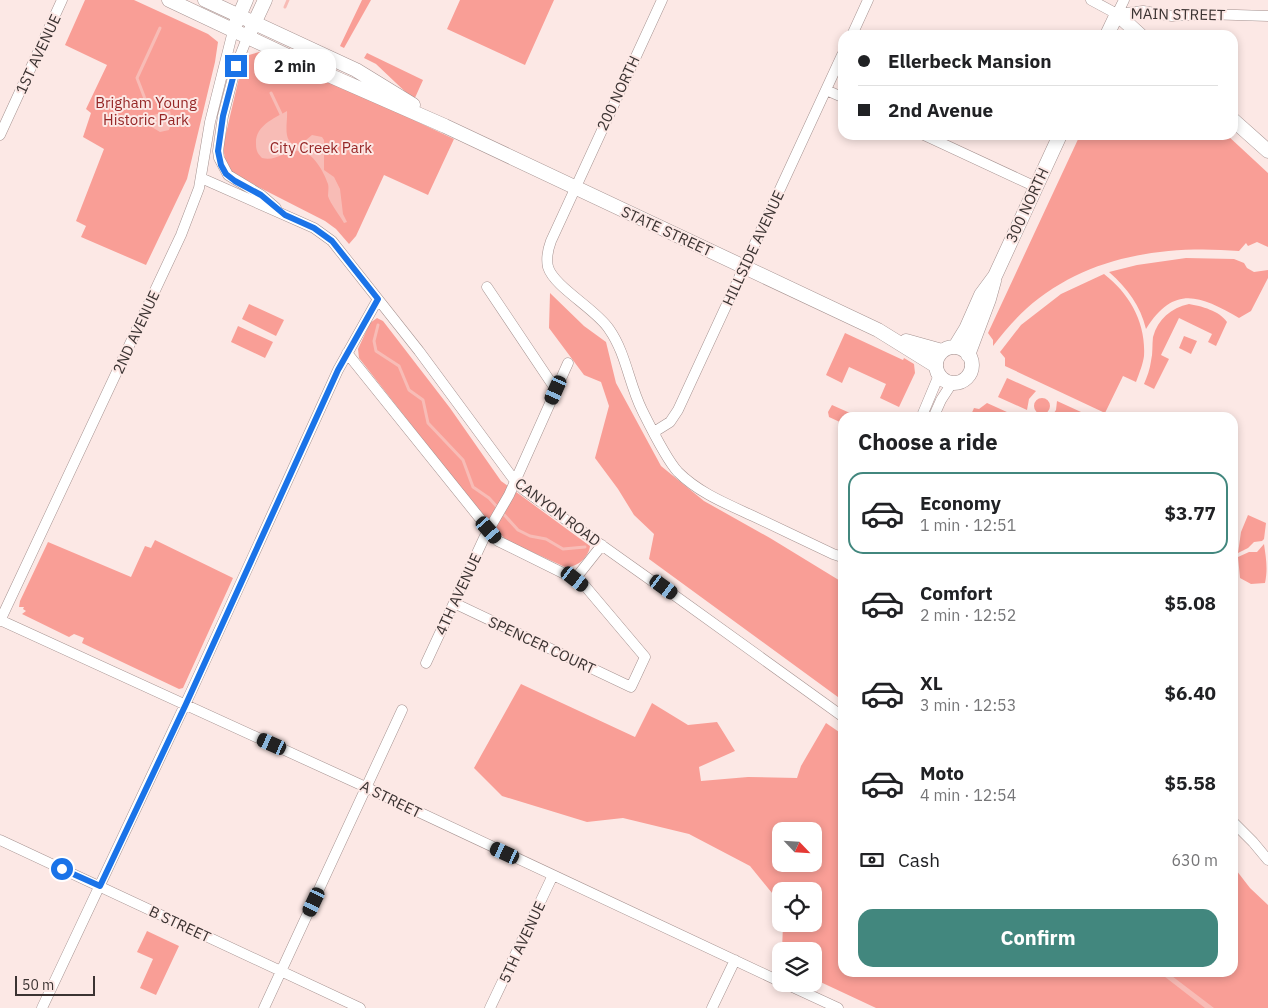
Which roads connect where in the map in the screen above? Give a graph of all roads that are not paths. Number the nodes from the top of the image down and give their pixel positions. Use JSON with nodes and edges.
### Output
{"nodes":[{"id":1,"x":62,"y":0,"type":"edge"},
{"id":2,"x":169,"y":0,"type":"edge"},
{"id":3,"x":205,"y":0,"type":"edge"},
{"id":4,"x":246,"y":0,"type":"edge"},
{"id":5,"x":265,"y":0,"type":"edge"},
{"id":6,"x":662,"y":0,"type":"edge"},
{"id":7,"x":868,"y":0,"type":"edge"},
{"id":8,"x":1091,"y":0,"type":"edge"},
{"id":9,"x":1124,"y":0,"type":"edge"},
{"id":10,"x":1117,"y":14,"type":"junction"},
{"id":11,"x":239,"y":16,"type":"junction"},
{"id":12,"x":1268,"y":16,"type":"edge"},
{"id":13,"x":254,"y":23,"type":"junction"},
{"id":14,"x":854,"y":30,"type":"edge"},
{"id":15,"x":1109,"y":30,"type":"edge"},
{"id":16,"x":1135,"y":30,"type":"edge"},
{"id":17,"x":233,"y":31,"type":"junction"},
{"id":18,"x":247,"y":38,"type":"junction"},
{"id":19,"x":838,"y":64,"type":"edge"},
{"id":20,"x":826,"y":90,"type":"junction"},
{"id":21,"x":838,"y":95,"type":"edge"},
{"id":22,"x":1238,"y":124,"type":"edge"},
{"id":23,"x":445,"y":126,"type":"junction"},
{"id":24,"x":0,"y":135,"type":"edge"},
{"id":25,"x":935,"y":140,"type":"edge"},
{"id":26,"x":1058,"y":140,"type":"edge"},
{"id":27,"x":1268,"y":150,"type":"edge"},
{"id":28,"x":201,"y":178,"type":"junction"},
{"id":29,"x":575,"y":187,"type":"junction"},
{"id":30,"x":1036,"y":187,"type":"junction"},
{"id":31,"x":285,"y":215,"type":"junction"},
{"id":32,"x":744,"y":267,"type":"junction"},
{"id":33,"x":995,"y":276,"type":"junction"},
{"id":34,"x":486,"y":287,"type":"dead end"},
{"id":35,"x":378,"y":299,"type":"junction"},
{"id":36,"x":889,"y":336,"type":"junction"},
{"id":37,"x":948,"y":349,"type":"junction"},
{"id":38,"x":347,"y":353,"type":"junction"},
{"id":39,"x":968,"y":355,"type":"junction"},
{"id":40,"x":568,"y":364,"type":"dead end"},
{"id":41,"x":937,"y":370,"type":"junction"},
{"id":42,"x":952,"y":383,"type":"junction"},
{"id":43,"x":556,"y":390,"type":"junction"},
{"id":44,"x":923,"y":412,"type":"edge"},
{"id":45,"x":936,"y":412,"type":"edge"},
{"id":46,"x":654,"y":432,"type":"junction"},
{"id":47,"x":515,"y":481,"type":"junction"},
{"id":48,"x":489,"y":530,"type":"junction"},
{"id":49,"x":602,"y":545,"type":"junction"},
{"id":50,"x":838,"y":556,"type":"edge"},
{"id":51,"x":575,"y":579,"type":"junction"},
{"id":52,"x":454,"y":603,"type":"junction"},
{"id":53,"x":0,"y":620,"type":"edge"},
{"id":54,"x":426,"y":663,"type":"dead end"},
{"id":55,"x":186,"y":704,"type":"junction"},
{"id":56,"x":402,"y":710,"type":"dead end"},
{"id":57,"x":838,"y":713,"type":"edge"},
{"id":58,"x":367,"y":788,"type":"junction"},
{"id":59,"x":1238,"y":827,"type":"edge"},
{"id":60,"x":0,"y":840,"type":"edge"},
{"id":61,"x":1268,"y":860,"type":"edge"},
{"id":62,"x":553,"y":875,"type":"junction"},
{"id":63,"x":100,"y":886,"type":"junction"},
{"id":64,"x":735,"y":960,"type":"junction"},
{"id":65,"x":281,"y":971,"type":"junction"},
{"id":66,"x":772,"y":978,"type":"edge"},
{"id":67,"x":803,"y":992,"type":"edge"},
{"id":68,"x":42,"y":1008,"type":"edge"},
{"id":69,"x":264,"y":1008,"type":"edge"},
{"id":70,"x":360,"y":1008,"type":"edge"},
{"id":71,"x":490,"y":1008,"type":"edge"},
{"id":72,"x":712,"y":1008,"type":"edge"},
{"id":73,"x":838,"y":1008,"type":"edge"}],
"edges":[{"from":1,"to":24,"type":"street","name":"1ST AVENUE"},
{"from":2,"to":17,"type":"main road","name":"STATE STREET"},
{"from":3,"to":11,"type":"main road","name":"STATE STREET"},
{"from":4,"to":11,"type":"main road"},
{"from":5,"to":13,"type":"main road"},
{"from":6,"to":29,"type":"street","name":"200 NORTH"},
{"from":7,"to":14,"type":"street"},
{"from":8,"to":10,"type":"street","name":"MAIN STREET"},
{"from":9,"to":10,"type":"street"},
{"from":10,"to":12,"type":"street","name":"MAIN STREET"},
{"from":10,"to":15,"type":"main road"},
{"from":10,"to":16,"type":"main road"},
{"from":11,"to":13,"type":"main road","name":"STATE STREET"},
{"from":11,"to":17,"type":"main road"},
{"from":13,"to":18,"type":"main road"},
{"from":13,"to":23,"type":"main road","name":"STATE STREET"},
{"from":17,"to":18,"type":"main road","name":"STATE STREET"},
{"from":17,"to":28,"type":"street","name":"2ND AVENUE"},
{"from":18,"to":23,"type":"main road","name":"STATE STREET"},
{"from":18,"to":31,"type":"street","name":"CANYON ROAD"},
{"from":19,"to":20,"type":"street","name":"HILLSIDE AVENUE"},
{"from":20,"to":21,"type":"street"},
{"from":20,"to":32,"type":"street","name":"HILLSIDE AVENUE"},
{"from":22,"to":27,"type":"main road"},
{"from":23,"to":29,"type":"main road","name":"STATE STREET"},
{"from":25,"to":30,"type":"street"},
{"from":26,"to":30,"type":"main road","name":"300 NORTH"},
{"from":28,"to":31,"type":"street","name":"CANYON ROAD"},
{"from":28,"to":53,"type":"street","name":"2ND AVENUE"},
{"from":29,"to":32,"type":"main road","name":"STATE STREET"},
{"from":29,"to":46,"type":"street","name":"200 NORTH"},
{"from":30,"to":33,"type":"main road","name":"300 NORTH"},
{"from":31,"to":35,"type":"street","name":"CANYON ROAD"},
{"from":32,"to":36,"type":"main road","name":"STATE STREET"},
{"from":32,"to":46,"type":"street","name":"HILLSIDE AVENUE"},
{"from":33,"to":37,"type":"main road","name":"300 NORTH"},
{"from":33,"to":39,"type":"main road","name":"300 NORTH"},
{"from":34,"to":43,"type":"street"},
{"from":35,"to":38,"type":"street"},
{"from":35,"to":47,"type":"street","name":"CANYON ROAD"},
{"from":36,"to":37,"type":"main road","name":"STATE STREET"},
{"from":36,"to":41,"type":"main road","name":"STATE STREET"},
{"from":37,"to":39,"type":"main road"},
{"from":37,"to":41,"type":"main road"},
{"from":38,"to":48,"type":"street"},
{"from":38,"to":55,"type":"street"},
{"from":39,"to":42,"type":"main road"},
{"from":40,"to":43,"type":"street","name":"4TH AVENUE"},
{"from":41,"to":42,"type":"main road"},
{"from":41,"to":44,"type":"street"},
{"from":42,"to":45,"type":"street"},
{"from":43,"to":47,"type":"street","name":"4TH AVENUE"},
{"from":46,"to":50,"type":"street"},
{"from":47,"to":48,"type":"street","name":"4TH AVENUE"},
{"from":47,"to":49,"type":"street","name":"CANYON ROAD"},
{"from":48,"to":51,"type":"street"},
{"from":48,"to":52,"type":"street","name":"4TH AVENUE"},
{"from":49,"to":51,"type":"street"},
{"from":49,"to":57,"type":"street","name":"CANYON ROAD"},
{"from":51,"to":52,"type":"street","name":"SPENCER COURT"},
{"from":52,"to":54,"type":"street","name":"4TH AVENUE"},
{"from":53,"to":55,"type":"street","name":"A STREET"},
{"from":55,"to":58,"type":"street","name":"A STREET"},
{"from":55,"to":63,"type":"street"},
{"from":56,"to":58,"type":"street"},
{"from":58,"to":62,"type":"street","name":"A STREET"},
{"from":58,"to":65,"type":"street"},
{"from":59,"to":61,"type":"street"},
{"from":60,"to":63,"type":"street","name":"B STREET"},
{"from":62,"to":64,"type":"street","name":"A STREET"},
{"from":62,"to":71,"type":"street","name":"5TH AVENUE"},
{"from":63,"to":65,"type":"street","name":"B STREET"},
{"from":63,"to":68,"type":"street"},
{"from":64,"to":66,"type":"street","name":"A STREET"},
{"from":64,"to":72,"type":"street"},
{"from":65,"to":69,"type":"street"},
{"from":65,"to":70,"type":"street","name":"B STREET"},
{"from":67,"to":73,"type":"street"}]}
